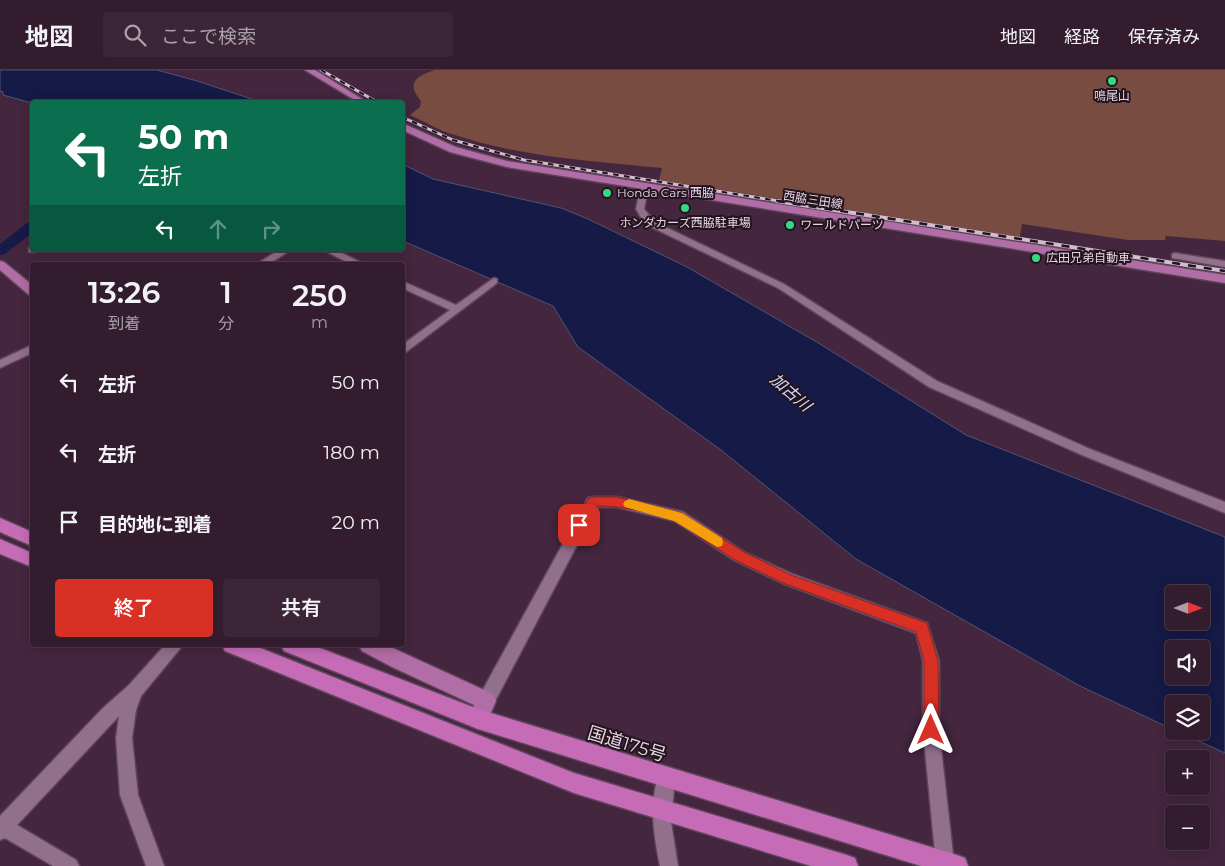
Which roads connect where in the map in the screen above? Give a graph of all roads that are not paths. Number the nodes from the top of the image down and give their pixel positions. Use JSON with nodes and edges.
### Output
{"nodes":[{"id":1,"x":309,"y":70,"type":"edge"},
{"id":2,"x":360,"y":100,"type":"edge"},
{"id":3,"x":405,"y":127,"type":"edge"},
{"id":4,"x":647,"y":186,"type":"junction"},
{"id":5,"x":283,"y":252,"type":"edge"},
{"id":6,"x":332,"y":252,"type":"edge"},
{"id":7,"x":1174,"y":256,"type":"dead end"},
{"id":8,"x":265,"y":262,"type":"edge"},
{"id":9,"x":354,"y":262,"type":"edge"},
{"id":10,"x":0,"y":264,"type":"edge"},
{"id":11,"x":1225,"y":264,"type":"edge"},
{"id":12,"x":1225,"y":279,"type":"edge"},
{"id":13,"x":494,"y":281,"type":"dead end"},
{"id":14,"x":405,"y":285,"type":"edge"},
{"id":15,"x":30,"y":289,"type":"edge"},
{"id":16,"x":457,"y":308,"type":"junction"},
{"id":17,"x":405,"y":349,"type":"edge"},
{"id":18,"x":30,"y":350,"type":"edge"},
{"id":19,"x":0,"y":364,"type":"edge"},
{"id":20,"x":1225,"y":508,"type":"edge"},
{"id":21,"x":0,"y":525,"type":"edge"},
{"id":22,"x":30,"y":538,"type":"edge"},
{"id":23,"x":0,"y":546,"type":"edge"},
{"id":24,"x":30,"y":559,"type":"edge"},
{"id":25,"x":174,"y":647,"type":"edge"},
{"id":26,"x":236,"y":647,"type":"edge"},
{"id":27,"x":296,"y":647,"type":"edge"},
{"id":28,"x":372,"y":647,"type":"edge"},
{"id":29,"x":135,"y":691,"type":"junction"},
{"id":30,"x":482,"y":710,"type":"junction"},
{"id":31,"x":666,"y":778,"type":"junction"},
{"id":32,"x":661,"y":808,"type":"junction"},
{"id":33,"x":1,"y":828,"type":"edge"},
{"id":34,"x":951,"y":864,"type":"edge"},
{"id":35,"x":70,"y":866,"type":"edge"},
{"id":36,"x":155,"y":866,"type":"edge"},
{"id":37,"x":669,"y":866,"type":"edge"},
{"id":38,"x":847,"y":866,"type":"edge"}],
"edges":[{"from":1,"to":2,"type":"main road"},
{"from":3,"to":4,"type":"main road","name":"西脇三田線"},
{"from":4,"to":12,"type":"main road","name":"西脇三田線"},
{"from":4,"to":20,"type":"street"},
{"from":5,"to":8,"type":"street"},
{"from":6,"to":9,"type":"street"},
{"from":7,"to":11,"type":"street"},
{"from":10,"to":15,"type":"main road"},
{"from":13,"to":16,"type":"street"},
{"from":14,"to":16,"type":"street"},
{"from":16,"to":17,"type":"street"},
{"from":18,"to":19,"type":"street"},
{"from":21,"to":22,"type":"highway"},
{"from":23,"to":24,"type":"highway"},
{"from":25,"to":29,"type":"street"},
{"from":26,"to":32,"type":"highway"},
{"from":27,"to":30,"type":"highway","name":"国道175号"},
{"from":28,"to":30,"type":"main road"},
{"from":29,"to":33,"type":"street"},
{"from":29,"to":36,"type":"street"},
{"from":30,"to":31,"type":"highway","name":"国道175号"},
{"from":30,"to":34,"type":"street"},
{"from":31,"to":32,"type":"street"},
{"from":31,"to":34,"type":"highway","name":"国道175号"},
{"from":32,"to":37,"type":"street"},
{"from":32,"to":38,"type":"highway"},
{"from":33,"to":35,"type":"street"}]}
